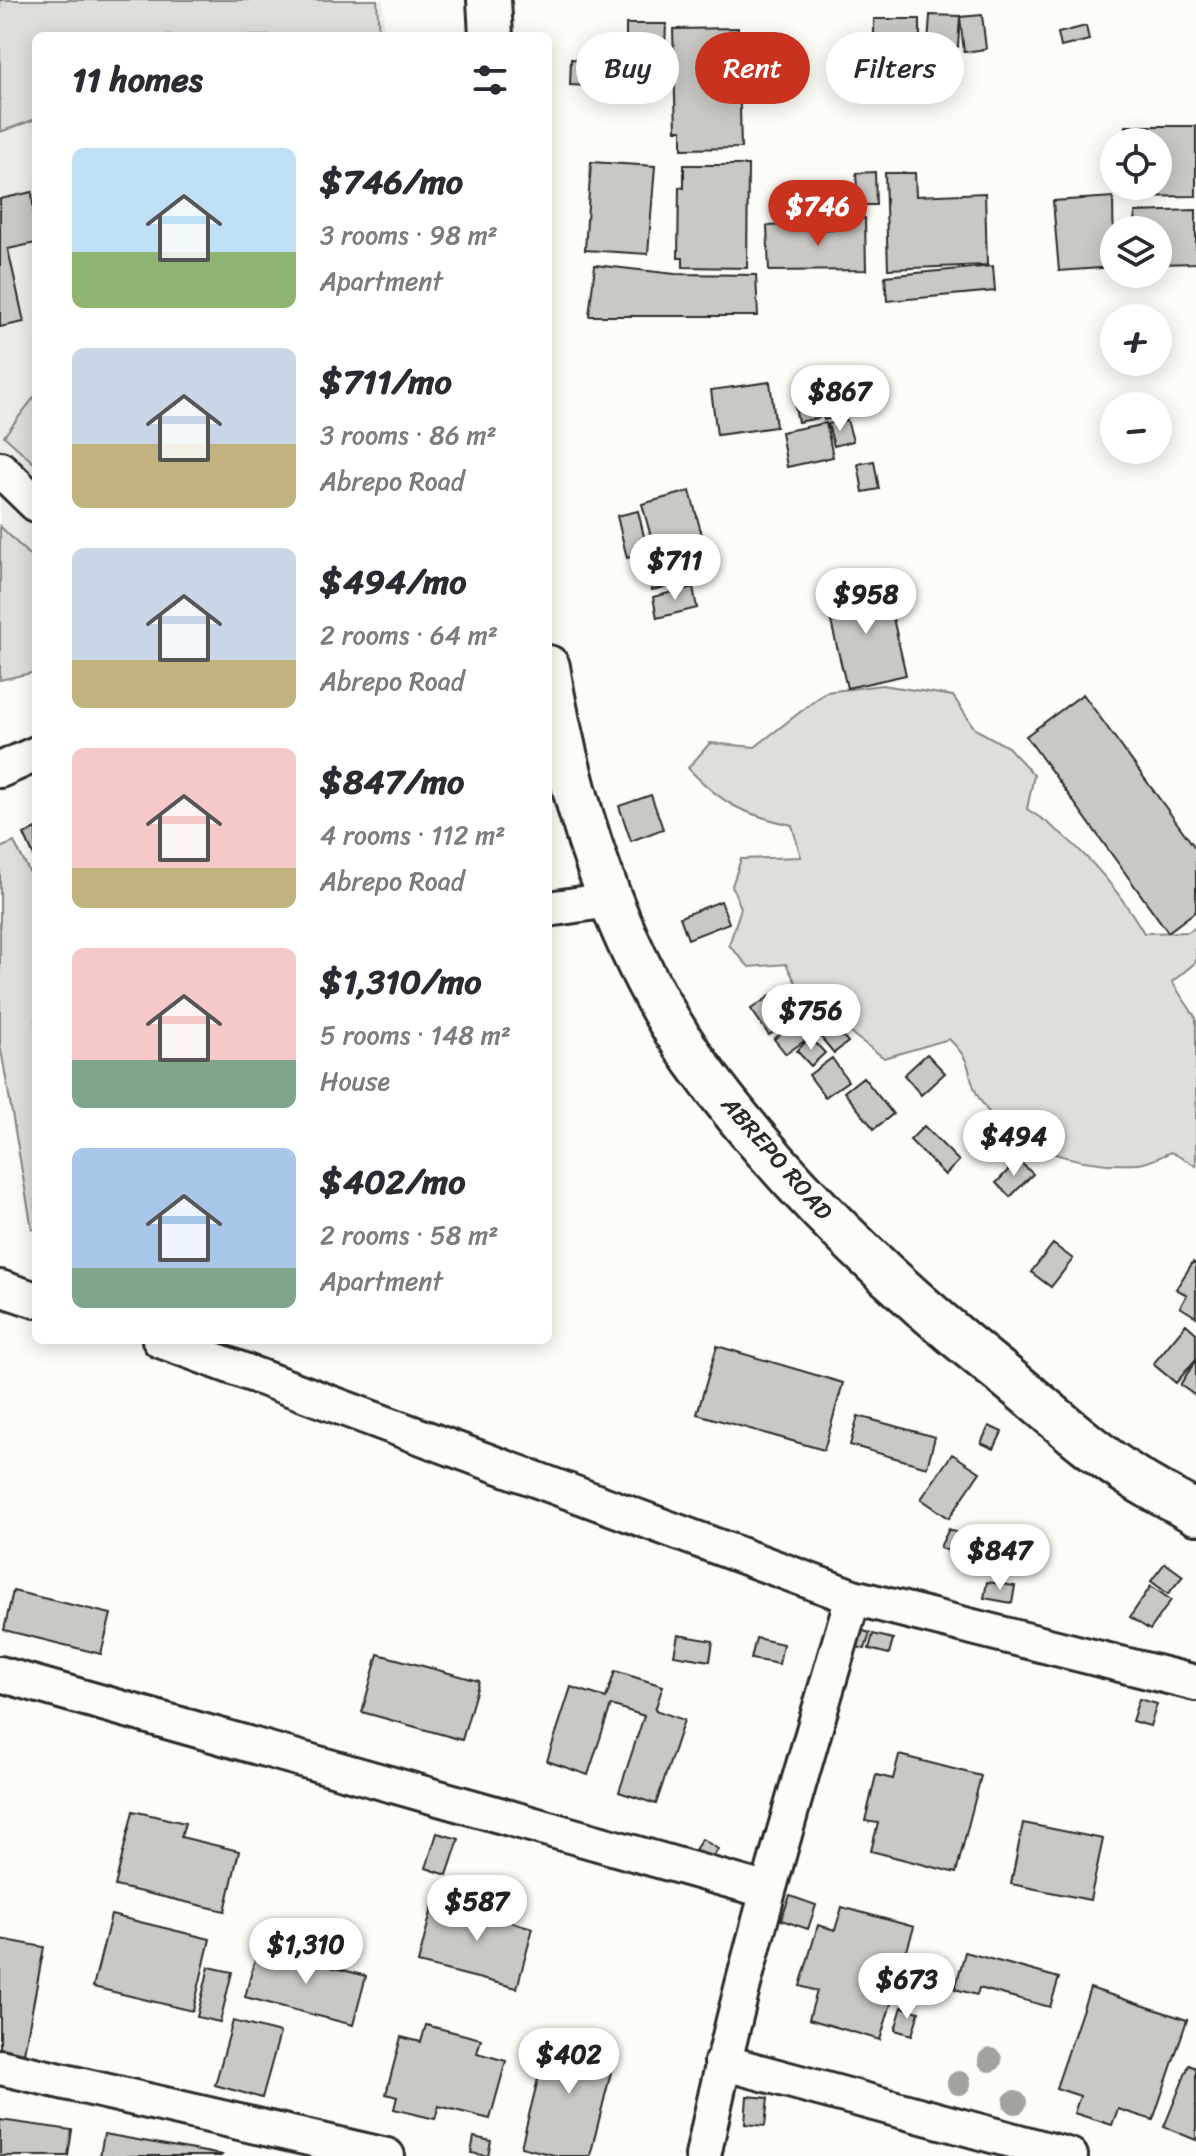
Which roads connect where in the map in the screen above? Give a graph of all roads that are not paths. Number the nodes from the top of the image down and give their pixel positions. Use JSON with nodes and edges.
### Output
{"nodes":[{"id":1,"x":489,"y":0,"type":"edge"},
{"id":2,"x":514,"y":0,"type":"edge"},
{"id":3,"x":491,"y":32,"type":"edge"},
{"id":4,"x":0,"y":469,"type":"edge"},
{"id":5,"x":32,"y":500,"type":"edge"},
{"id":6,"x":552,"y":692,"type":"edge"},
{"id":7,"x":32,"y":756,"type":"edge"},
{"id":8,"x":0,"y":770,"type":"edge"},
{"id":9,"x":610,"y":900,"type":"junction"},
{"id":10,"x":552,"y":908,"type":"edge"},
{"id":11,"x":0,"y":1288,"type":"edge"},
{"id":12,"x":32,"y":1299,"type":"edge"},
{"id":13,"x":171,"y":1344,"type":"edge"},
{"id":14,"x":1196,"y":1513,"type":"edge"},
{"id":15,"x":853,"y":1597,"type":"junction"},
{"id":16,"x":0,"y":1674,"type":"edge"},
{"id":17,"x":1196,"y":1683,"type":"edge"},
{"id":18,"x":768,"y":1891,"type":"junction"},
{"id":19,"x":722,"y":2062,"type":"junction"},
{"id":20,"x":0,"y":2067,"type":"edge"},
{"id":21,"x":387,"y":2156,"type":"edge"},
{"id":22,"x":703,"y":2156,"type":"edge"},
{"id":23,"x":1070,"y":2156,"type":"edge"}],
"edges":[{"from":1,"to":2,"type":"street"},
{"from":1,"to":3,"type":"main road"},
{"from":4,"to":5,"type":"street"},
{"from":6,"to":9,"type":"main road","name":"ABREPO ROAD"},
{"from":7,"to":8,"type":"street"},
{"from":9,"to":10,"type":"street"},
{"from":9,"to":14,"type":"main road","name":"ABREPO ROAD"},
{"from":11,"to":12,"type":"street"},
{"from":13,"to":15,"type":"street"},
{"from":15,"to":17,"type":"street"},
{"from":15,"to":18,"type":"street"},
{"from":16,"to":18,"type":"street"},
{"from":18,"to":19,"type":"street"},
{"from":19,"to":22,"type":"street"},
{"from":19,"to":23,"type":"street"},
{"from":20,"to":21,"type":"street"}]}
